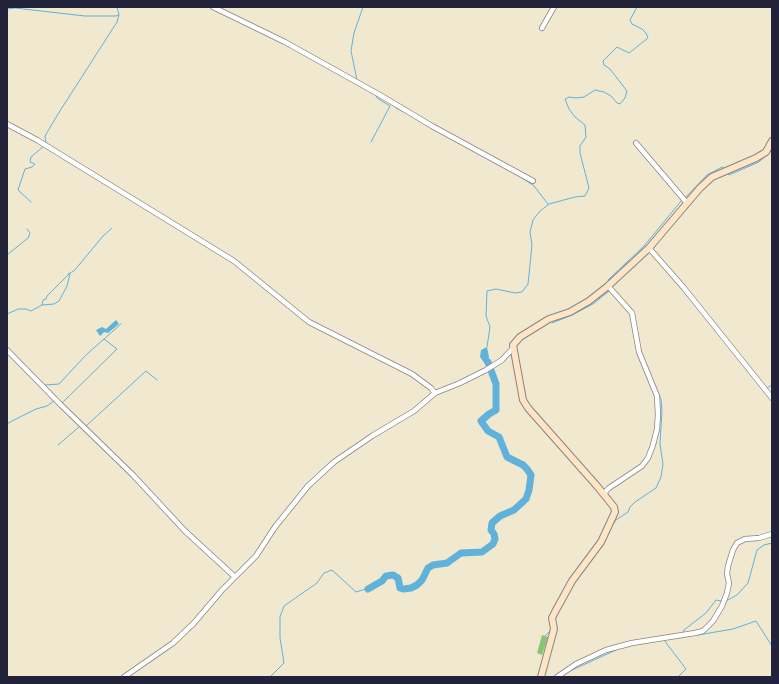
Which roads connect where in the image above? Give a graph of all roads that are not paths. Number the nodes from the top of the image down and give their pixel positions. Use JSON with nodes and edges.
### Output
{"nodes":[{"id":1,"x":213,"y":7,"type":"edge"},
{"id":2,"x":554,"y":7,"type":"edge"},
{"id":3,"x":542,"y":28,"type":"dead end"},
{"id":4,"x":7,"y":124,"type":"edge"},
{"id":5,"x":772,"y":141,"type":"edge"},
{"id":6,"x":636,"y":143,"type":"dead end"},
{"id":7,"x":533,"y":181,"type":"dead end"},
{"id":8,"x":687,"y":203,"type":"junction"},
{"id":9,"x":649,"y":248,"type":"junction"},
{"id":10,"x":608,"y":286,"type":"junction"},
{"id":11,"x":513,"y":348,"type":"junction"},
{"id":12,"x":7,"y":350,"type":"edge"},
{"id":13,"x":435,"y":393,"type":"junction"},
{"id":14,"x":772,"y":398,"type":"edge"},
{"id":15,"x":604,"y":495,"type":"junction"},
{"id":16,"x":772,"y":534,"type":"edge"},
{"id":17,"x":235,"y":577,"type":"junction"},
{"id":18,"x":124,"y":677,"type":"edge"},
{"id":19,"x":541,"y":677,"type":"edge"},
{"id":20,"x":557,"y":677,"type":"edge"}],
"edges":[{"from":1,"to":7,"type":"street"},
{"from":2,"to":3,"type":"street"},
{"from":4,"to":13,"type":"street"},
{"from":5,"to":8,"type":"main road"},
{"from":6,"to":8,"type":"street"},
{"from":8,"to":9,"type":"main road"},
{"from":9,"to":10,"type":"main road"},
{"from":9,"to":14,"type":"street"},
{"from":10,"to":11,"type":"main road"},
{"from":10,"to":15,"type":"street"},
{"from":11,"to":13,"type":"street"},
{"from":11,"to":15,"type":"main road"},
{"from":12,"to":17,"type":"street"},
{"from":13,"to":17,"type":"street"},
{"from":15,"to":19,"type":"main road"},
{"from":16,"to":20,"type":"street"},
{"from":17,"to":18,"type":"street"}]}
